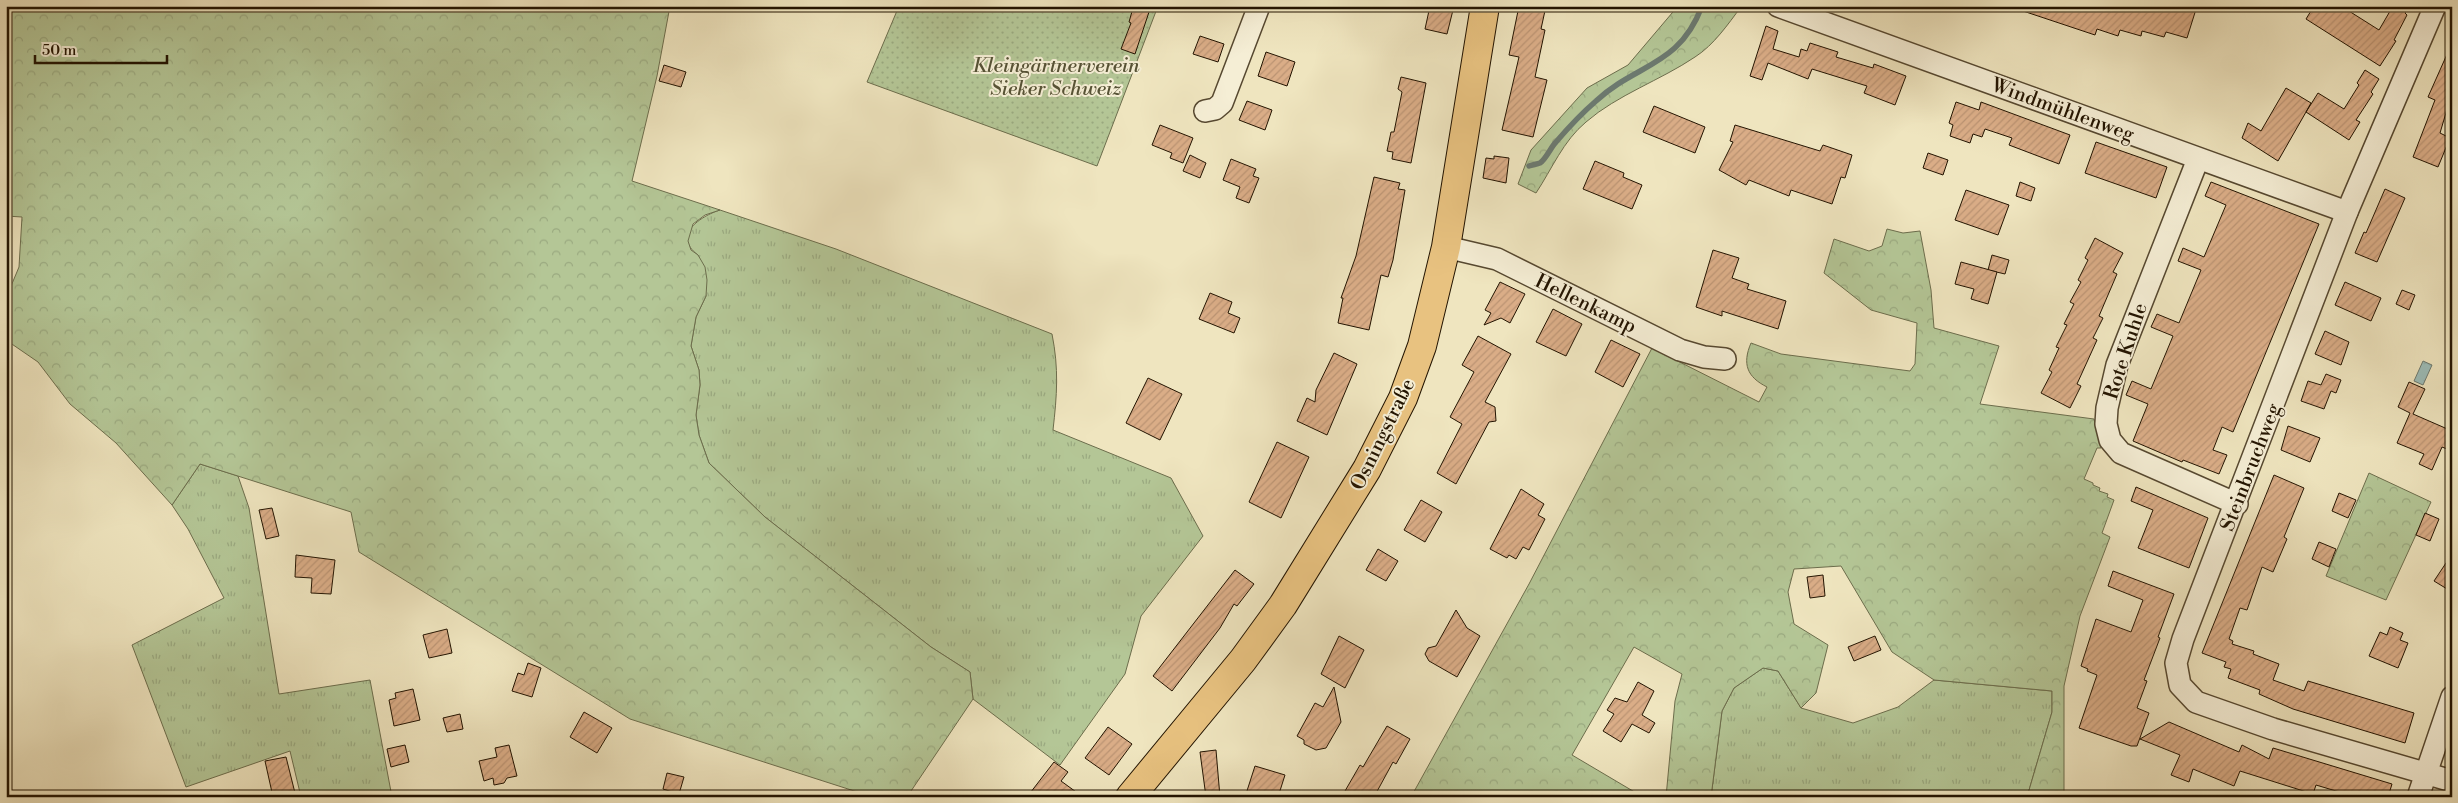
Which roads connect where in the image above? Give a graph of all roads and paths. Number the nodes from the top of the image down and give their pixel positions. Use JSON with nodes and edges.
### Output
{"nodes":[{"id":1,"x":1260,"y":6,"type":"edge"},
{"id":2,"x":1485,"y":6,"type":"edge"},
{"id":3,"x":1778,"y":6,"type":"edge"},
{"id":4,"x":2434,"y":6,"type":"edge"},
{"id":5,"x":1205,"y":112,"type":"dead end"},
{"id":6,"x":2198,"y":159,"type":"junction"},
{"id":7,"x":2347,"y":212,"type":"junction"},
{"id":8,"x":1446,"y":247,"type":"junction"},
{"id":9,"x":1725,"y":359,"type":"dead end"},
{"id":10,"x":2236,"y":504,"type":"junction"},
{"id":11,"x":2452,"y":697,"type":"edge"},
{"id":12,"x":2427,"y":773,"type":"junction"},
{"id":13,"x":2452,"y":781,"type":"edge"},
{"id":14,"x":1130,"y":797,"type":"edge"},
{"id":15,"x":2418,"y":797,"type":"edge"}],
"edges":[{"from":1,"to":5,"type":"street"},
{"from":2,"to":8,"type":"main road","name":"Osningstraße"},
{"from":3,"to":6,"type":"street","name":"Windmühlenweg"},
{"from":4,"to":7,"type":"street","name":"Steinbruchweg"},
{"from":6,"to":7,"type":"street","name":"Windmühlenweg"},
{"from":6,"to":10,"type":"street","name":"Rote Kuhle"},
{"from":7,"to":10,"type":"street","name":"Steinbruchweg"},
{"from":8,"to":9,"type":"street","name":"Hellenkamp"},
{"from":8,"to":14,"type":"main road","name":"Osningstraße"},
{"from":10,"to":12,"type":"street","name":"Steinbruchweg"},
{"from":11,"to":12,"type":"street"},
{"from":12,"to":13,"type":"street","name":"Steinbruchweg"},
{"from":12,"to":15,"type":"street"}]}
